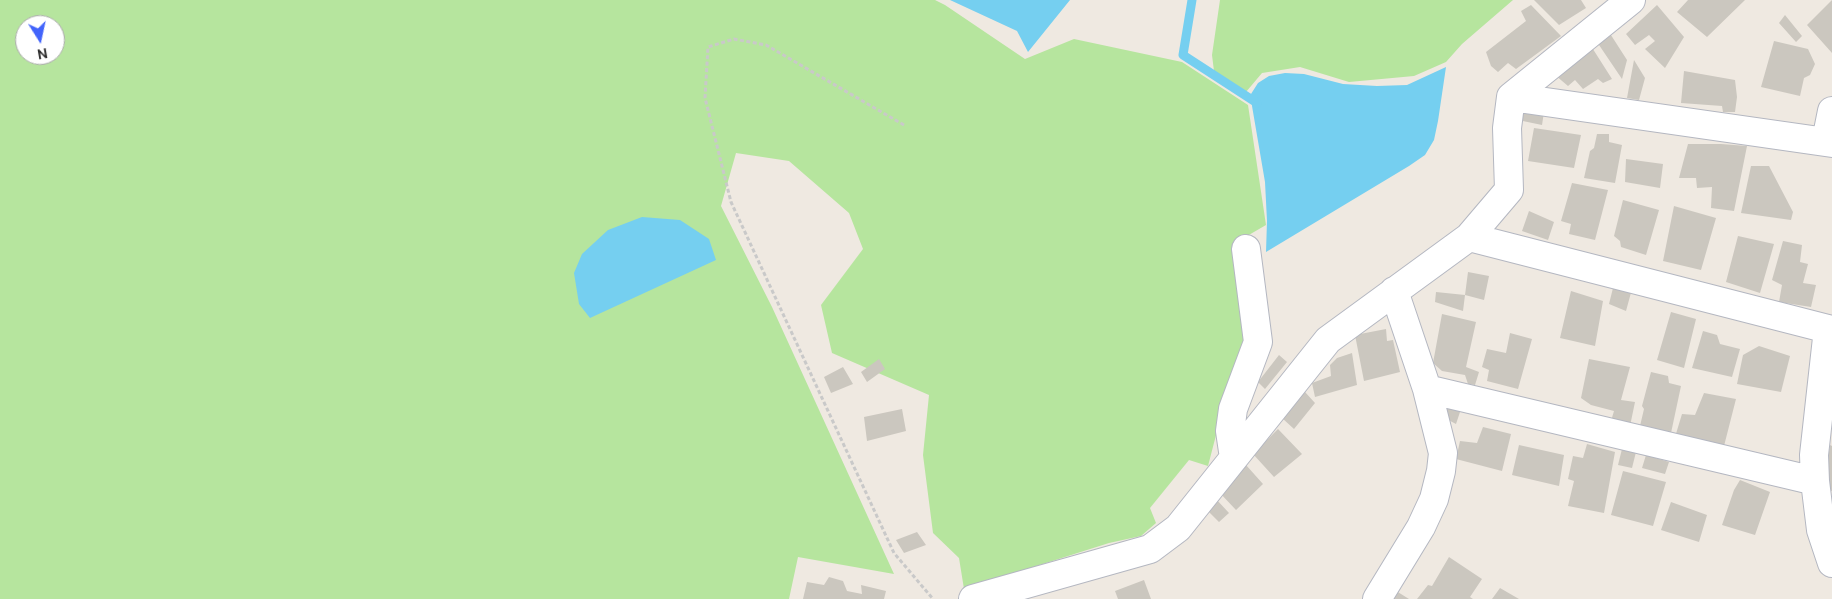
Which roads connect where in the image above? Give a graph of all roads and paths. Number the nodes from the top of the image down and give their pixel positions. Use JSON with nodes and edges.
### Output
{"nodes":[{"id":1,"x":1632,"y":0,"type":"edge"},
{"id":2,"x":1511,"y":97,"type":"junction"},
{"id":3,"x":1832,"y":111,"type":"edge"},
{"id":4,"x":904,"y":125,"type":"dead end"},
{"id":5,"x":1829,"y":142,"type":"edge"},
{"id":6,"x":1469,"y":237,"type":"junction"},
{"id":7,"x":1246,"y":249,"type":"dead end"},
{"id":8,"x":1394,"y":291,"type":"junction"},
{"id":9,"x":1427,"y":389,"type":"junction"},
{"id":10,"x":1234,"y":458,"type":"junction"},
{"id":11,"x":1815,"y":481,"type":"junction"},
{"id":12,"x":1832,"y":563,"type":"edge"},
{"id":13,"x":933,"y":599,"type":"edge"},
{"id":14,"x":974,"y":599,"type":"edge"},
{"id":15,"x":1377,"y":599,"type":"edge"}],
"edges":[{"from":1,"to":2,"type":"street"},
{"from":2,"to":5,"type":"street"},
{"from":2,"to":6,"type":"street"},
{"from":3,"to":5,"type":"street"},
{"from":4,"to":13,"type":"path"},
{"from":6,"to":8,"type":"street"},
{"from":6,"to":11,"type":"street"},
{"from":7,"to":10,"type":"street"},
{"from":8,"to":9,"type":"street"},
{"from":8,"to":10,"type":"street"},
{"from":9,"to":11,"type":"street"},
{"from":9,"to":15,"type":"street"},
{"from":10,"to":14,"type":"street"},
{"from":11,"to":12,"type":"street"}]}
